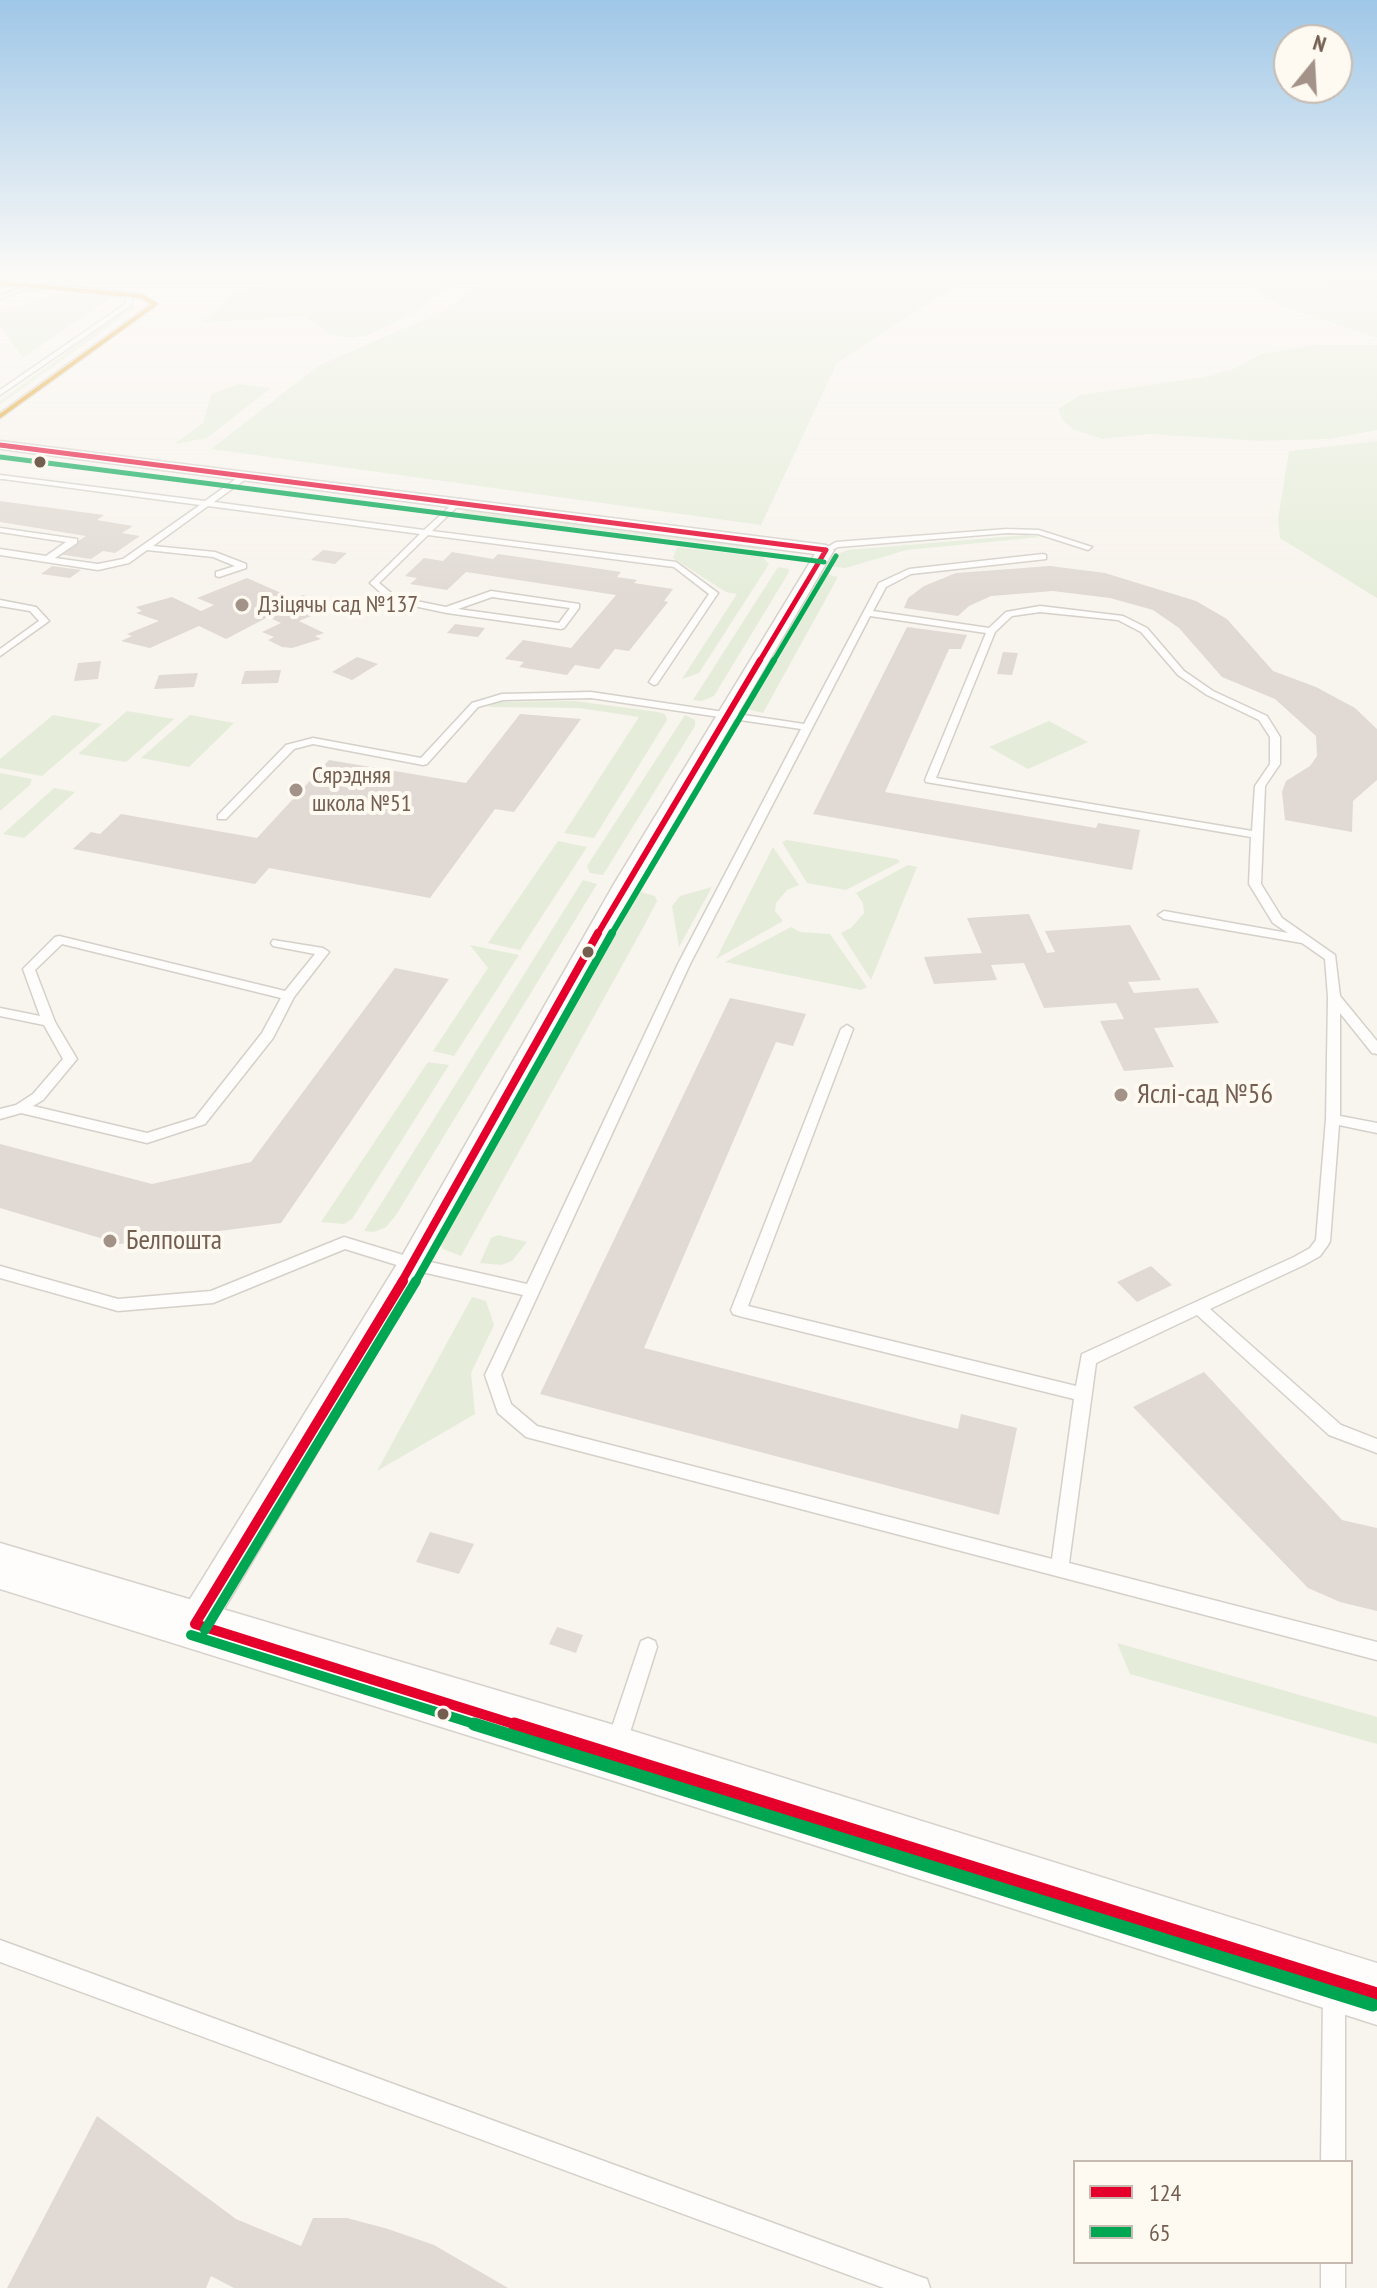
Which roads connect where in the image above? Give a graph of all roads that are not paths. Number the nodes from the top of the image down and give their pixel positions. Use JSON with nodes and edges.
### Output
{"nodes":[{"id":1,"x":45,"y":384,"type":"edge"},
{"id":2,"x":0,"y":416,"type":"edge"},
{"id":3,"x":0,"y":445,"type":"edge"},
{"id":4,"x":246,"y":476,"type":"junction"},
{"id":5,"x":3,"y":477,"type":"dead end"},
{"id":6,"x":458,"y":501,"type":"junction"},
{"id":7,"x":206,"y":504,"type":"junction"},
{"id":8,"x":0,"y":530,"type":"edge"},
{"id":9,"x":428,"y":533,"type":"junction"},
{"id":10,"x":1088,"y":547,"type":"dead end"},
{"id":11,"x":149,"y":548,"type":"junction"},
{"id":12,"x":826,"y":550,"type":"junction"},
{"id":13,"x":0,"y":552,"type":"edge"},
{"id":14,"x":1043,"y":557,"type":"dead end"},
{"id":15,"x":48,"y":559,"type":"junction"},
{"id":16,"x":219,"y":574,"type":"dead end"},
{"id":17,"x":0,"y":603,"type":"edge"},
{"id":18,"x":447,"y":610,"type":"junction"},
{"id":19,"x":870,"y":613,"type":"junction"},
{"id":20,"x":991,"y":631,"type":"junction"},
{"id":21,"x":0,"y":653,"type":"edge"},
{"id":22,"x":654,"y":682,"type":"dead end"},
{"id":23,"x":728,"y":715,"type":"junction"},
{"id":24,"x":807,"y":727,"type":"junction"},
{"id":25,"x":222,"y":817,"type":"dead end"},
{"id":26,"x":1257,"y":835,"type":"junction"},
{"id":27,"x":1164,"y":915,"type":"dead end"},
{"id":28,"x":1306,"y":940,"type":"junction"},
{"id":29,"x":277,"y":943,"type":"dead end"},
{"id":30,"x":288,"y":996,"type":"junction"},
{"id":31,"x":1334,"y":997,"type":"junction"},
{"id":32,"x":0,"y":1012,"type":"edge"},
{"id":33,"x":49,"y":1022,"type":"junction"},
{"id":34,"x":847,"y":1029,"type":"dead end"},
{"id":35,"x":1377,"y":1050,"type":"edge"},
{"id":36,"x":21,"y":1108,"type":"junction"},
{"id":37,"x":0,"y":1114,"type":"edge"},
{"id":38,"x":1333,"y":1119,"type":"junction"},
{"id":39,"x":1377,"y":1128,"type":"edge"},
{"id":40,"x":413,"y":1264,"type":"junction"},
{"id":41,"x":0,"y":1272,"type":"edge"},
{"id":42,"x":531,"y":1291,"type":"junction"},
{"id":43,"x":1199,"y":1308,"type":"junction"},
{"id":44,"x":1084,"y":1395,"type":"junction"},
{"id":45,"x":1377,"y":1446,"type":"edge"},
{"id":46,"x":0,"y":1566,"type":"edge"},
{"id":47,"x":1060,"y":1567,"type":"junction"},
{"id":48,"x":195,"y":1624,"type":"junction"},
{"id":49,"x":648,"y":1647,"type":"dead end"},
{"id":50,"x":1377,"y":1651,"type":"edge"},
{"id":51,"x":614,"y":1753,"type":"junction"},
{"id":52,"x":0,"y":1951,"type":"edge"},
{"id":53,"x":1356,"y":1987,"type":"edge"},
{"id":54,"x":1333,"y":2160,"type":"edge"},
{"id":55,"x":1333,"y":2264,"type":"edge"},
{"id":56,"x":918,"y":2288,"type":"edge"},
{"id":57,"x":1333,"y":2288,"type":"edge"}],
"edges":[{"from":1,"to":2,"type":"lane"},
{"from":3,"to":4,"type":"street"},
{"from":4,"to":6,"type":"street"},
{"from":4,"to":7,"type":"lane"},
{"from":5,"to":7,"type":"lane"},
{"from":6,"to":9,"type":"lane"},
{"from":6,"to":12,"type":"street"},
{"from":7,"to":9,"type":"lane"},
{"from":7,"to":11,"type":"lane"},
{"from":8,"to":15,"type":"lane"},
{"from":9,"to":18,"type":"lane"},
{"from":9,"to":22,"type":"lane"},
{"from":10,"to":12,"type":"lane"},
{"from":11,"to":15,"type":"lane"},
{"from":11,"to":16,"type":"lane"},
{"from":12,"to":23,"type":"street"},
{"from":13,"to":15,"type":"lane"},
{"from":14,"to":19,"type":"lane"},
{"from":17,"to":21,"type":"lane"},
{"from":18,"to":18,"type":"lane"},
{"from":19,"to":20,"type":"lane"},
{"from":19,"to":24,"type":"lane"},
{"from":20,"to":26,"type":"lane"},
{"from":20,"to":26,"type":"lane"},
{"from":23,"to":24,"type":"lane"},
{"from":23,"to":25,"type":"lane"},
{"from":23,"to":40,"type":"street"},
{"from":24,"to":42,"type":"lane"},
{"from":26,"to":28,"type":"lane"},
{"from":27,"to":28,"type":"lane"},
{"from":28,"to":31,"type":"lane"},
{"from":29,"to":30,"type":"lane"},
{"from":30,"to":33,"type":"lane"},
{"from":30,"to":36,"type":"lane"},
{"from":31,"to":35,"type":"lane"},
{"from":31,"to":38,"type":"lane"},
{"from":32,"to":33,"type":"lane"},
{"from":33,"to":36,"type":"lane"},
{"from":34,"to":44,"type":"lane"},
{"from":36,"to":37,"type":"lane"},
{"from":38,"to":39,"type":"lane"},
{"from":38,"to":43,"type":"lane"},
{"from":40,"to":41,"type":"lane"},
{"from":40,"to":42,"type":"lane"},
{"from":40,"to":48,"type":"street"},
{"from":42,"to":47,"type":"lane"},
{"from":43,"to":44,"type":"lane"},
{"from":43,"to":45,"type":"lane"},
{"from":44,"to":47,"type":"lane"},
{"from":46,"to":48,"type":"street"},
{"from":47,"to":50,"type":"lane"},
{"from":48,"to":51,"type":"street"},
{"from":49,"to":51,"type":"lane"},
{"from":51,"to":53,"type":"street"},
{"from":52,"to":56,"type":"lane"},
{"from":53,"to":54,"type":"lane"},
{"from":55,"to":57,"type":"lane"}]}
